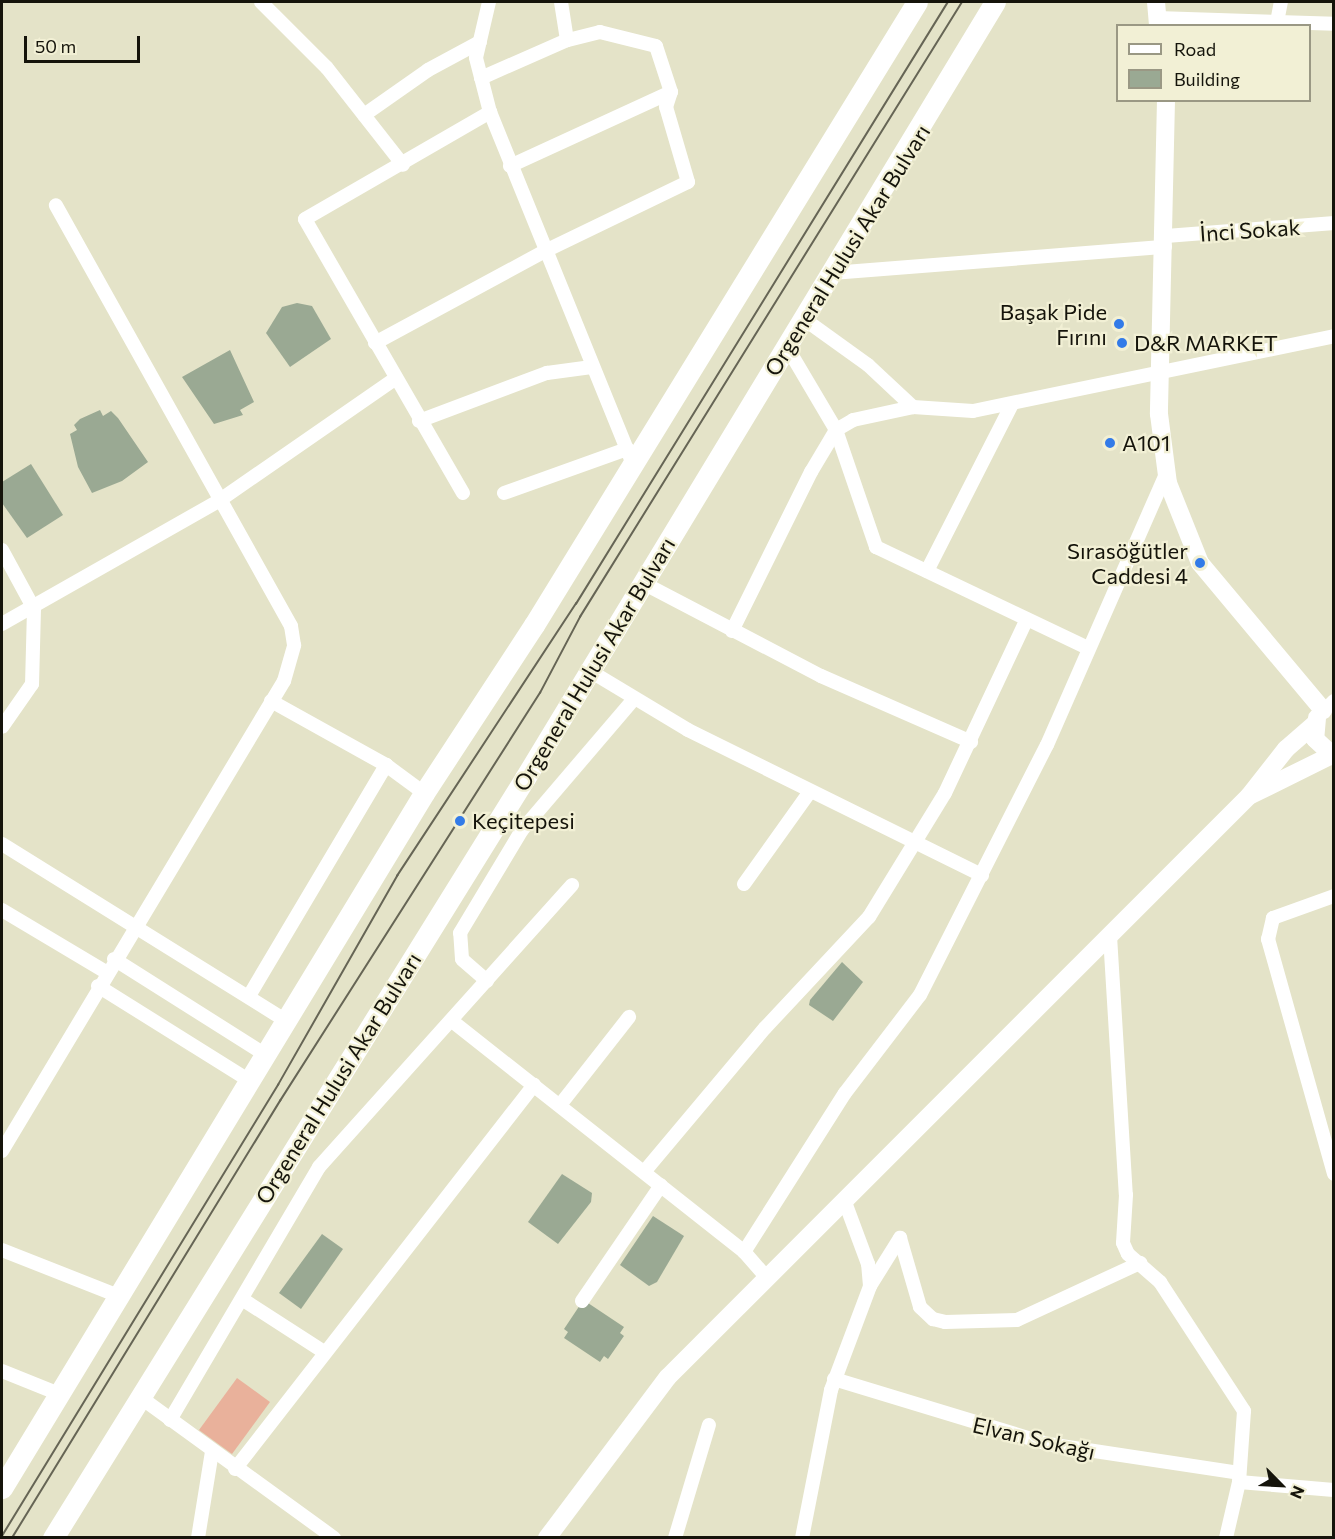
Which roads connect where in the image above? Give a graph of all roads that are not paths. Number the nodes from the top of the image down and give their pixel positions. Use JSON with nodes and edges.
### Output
{"nodes":[{"id":1,"x":261,"y":2,"type":"edge"},
{"id":2,"x":489,"y":2,"type":"edge"},
{"id":3,"x":561,"y":2,"type":"edge"},
{"id":4,"x":917,"y":2,"type":"edge"},
{"id":5,"x":995,"y":2,"type":"edge"},
{"id":6,"x":1281,"y":2,"type":"edge"},
{"id":7,"x":1157,"y":15,"type":"edge"},
{"id":8,"x":1277,"y":22,"type":"junction"},
{"id":9,"x":1334,"y":24,"type":"edge"},
{"id":10,"x":567,"y":40,"type":"junction"},
{"id":11,"x":480,"y":42,"type":"junction"},
{"id":12,"x":481,"y":78,"type":"junction"},
{"id":13,"x":671,"y":92,"type":"junction"},
{"id":14,"x":1166,"y":102,"type":"edge"},
{"id":15,"x":490,"y":112,"type":"junction"},
{"id":16,"x":364,"y":115,"type":"junction"},
{"id":17,"x":404,"y":165,"type":"junction"},
{"id":18,"x":510,"y":166,"type":"junction"},
{"id":19,"x":56,"y":205,"type":"dead end"},
{"id":20,"x":1334,"y":223,"type":"edge"},
{"id":21,"x":1165,"y":242,"type":"junction"},
{"id":22,"x":543,"y":252,"type":"junction"},
{"id":23,"x":832,"y":273,"type":"junction"},
{"id":24,"x":804,"y":319,"type":"junction"},
{"id":25,"x":1334,"y":336,"type":"edge"},
{"id":26,"x":375,"y":343,"type":"junction"},
{"id":27,"x":787,"y":347,"type":"junction"},
{"id":28,"x":592,"y":367,"type":"junction"},
{"id":29,"x":1160,"y":376,"type":"junction"},
{"id":30,"x":395,"y":378,"type":"junction"},
{"id":31,"x":1012,"y":404,"type":"junction"},
{"id":32,"x":913,"y":406,"type":"junction"},
{"id":33,"x":419,"y":421,"type":"junction"},
{"id":34,"x":836,"y":430,"type":"junction"},
{"id":35,"x":629,"y":455,"type":"junction"},
{"id":36,"x":1166,"y":474,"type":"junction"},
{"id":37,"x":463,"y":493,"type":"dead end"},
{"id":38,"x":504,"y":493,"type":"dead end"},
{"id":39,"x":220,"y":500,"type":"junction"},
{"id":40,"x":2,"y":550,"type":"edge"},
{"id":41,"x":927,"y":571,"type":"junction"},
{"id":42,"x":643,"y":583,"type":"junction"},
{"id":43,"x":34,"y":609,"type":"junction"},
{"id":44,"x":1028,"y":619,"type":"junction"},
{"id":45,"x":2,"y":624,"type":"edge"},
{"id":46,"x":732,"y":631,"type":"junction"},
{"id":47,"x":1088,"y":648,"type":"junction"},
{"id":48,"x":590,"y":671,"type":"junction"},
{"id":49,"x":634,"y":699,"type":"junction"},
{"id":50,"x":272,"y":701,"type":"junction"},
{"id":51,"x":1327,"y":709,"type":"edge"},
{"id":52,"x":2,"y":727,"type":"edge"},
{"id":53,"x":971,"y":742,"type":"junction"},
{"id":54,"x":1332,"y":757,"type":"edge"},
{"id":55,"x":386,"y":765,"type":"junction"},
{"id":56,"x":424,"y":793,"type":"junction"},
{"id":57,"x":809,"y":793,"type":"junction"},
{"id":58,"x":1250,"y":796,"type":"junction"},
{"id":59,"x":916,"y":842,"type":"junction"},
{"id":60,"x":2,"y":843,"type":"edge"},
{"id":61,"x":982,"y":875,"type":"junction"},
{"id":62,"x":744,"y":884,"type":"dead end"},
{"id":63,"x":572,"y":885,"type":"dead end"},
{"id":64,"x":1334,"y":896,"type":"edge"},
{"id":65,"x":2,"y":910,"type":"edge"},
{"id":66,"x":134,"y":926,"type":"junction"},
{"id":67,"x":1110,"y":936,"type":"junction"},
{"id":68,"x":114,"y":959,"type":"junction"},
{"id":69,"x":106,"y":972,"type":"junction"},
{"id":70,"x":487,"y":981,"type":"junction"},
{"id":71,"x":98,"y":986,"type":"junction"},
{"id":72,"x":249,"y":996,"type":"junction"},
{"id":73,"x":628,"y":1017,"type":"dead end"},
{"id":74,"x":452,"y":1021,"type":"junction"},
{"id":75,"x":286,"y":1022,"type":"junction"},
{"id":76,"x":266,"y":1055,"type":"junction"},
{"id":77,"x":250,"y":1082,"type":"junction"},
{"id":78,"x":534,"y":1085,"type":"junction"},
{"id":79,"x":560,"y":1106,"type":"junction"},
{"id":80,"x":2,"y":1151,"type":"edge"},
{"id":81,"x":644,"y":1172,"type":"junction"},
{"id":82,"x":1334,"y":1174,"type":"edge"},
{"id":83,"x":661,"y":1185,"type":"junction"},
{"id":84,"x":845,"y":1202,"type":"junction"},
{"id":85,"x":2,"y":1250,"type":"edge"},
{"id":86,"x":744,"y":1251,"type":"junction"},
{"id":87,"x":1140,"y":1263,"type":"junction"},
{"id":88,"x":767,"y":1278,"type":"junction"},
{"id":89,"x":870,"y":1286,"type":"junction"},
{"id":90,"x":119,"y":1296,"type":"junction"},
{"id":91,"x":242,"y":1299,"type":"junction"},
{"id":92,"x":582,"y":1301,"type":"dead end"},
{"id":93,"x":324,"y":1352,"type":"junction"},
{"id":94,"x":2,"y":1371,"type":"edge"},
{"id":95,"x":834,"y":1378,"type":"junction"},
{"id":96,"x":59,"y":1394,"type":"junction"},
{"id":97,"x":140,"y":1397,"type":"junction"},
{"id":98,"x":170,"y":1420,"type":"junction"},
{"id":99,"x":709,"y":1425,"type":"dead end"},
{"id":100,"x":212,"y":1452,"type":"junction"},
{"id":101,"x":236,"y":1469,"type":"junction"},
{"id":102,"x":1239,"y":1477,"type":"junction"},
{"id":103,"x":2,"y":1488,"type":"edge"},
{"id":104,"x":1334,"y":1490,"type":"edge"},
{"id":105,"x":550,"y":1537,"type":"edge"},
{"id":106,"x":52,"y":1538,"type":"edge"},
{"id":107,"x":198,"y":1538,"type":"edge"},
{"id":108,"x":334,"y":1538,"type":"edge"},
{"id":109,"x":675,"y":1538,"type":"edge"},
{"id":110,"x":802,"y":1538,"type":"edge"},
{"id":111,"x":1226,"y":1538,"type":"edge"}],
"edges":[{"from":1,"to":16,"type":"street"},
{"from":2,"to":11,"type":"street"},
{"from":3,"to":10,"type":"street"},
{"from":4,"to":35,"type":"main road"},
{"from":5,"to":23,"type":"main road","name":"Orgeneral Hulusi Akar Bulvarı"},
{"from":6,"to":8,"type":"street"},
{"from":7,"to":8,"type":"street"},
{"from":8,"to":9,"type":"street"},
{"from":10,"to":12,"type":"street"},
{"from":10,"to":13,"type":"street"},
{"from":11,"to":12,"type":"street"},
{"from":11,"to":16,"type":"street"},
{"from":12,"to":15,"type":"street"},
{"from":13,"to":18,"type":"street"},
{"from":13,"to":22,"type":"street"},
{"from":14,"to":21,"type":"street"},
{"from":15,"to":17,"type":"street"},
{"from":15,"to":18,"type":"street"},
{"from":16,"to":17,"type":"street"},
{"from":17,"to":26,"type":"street"},
{"from":18,"to":22,"type":"street"},
{"from":19,"to":39,"type":"street"},
{"from":20,"to":21,"type":"street","name":"İnci Sokak"},
{"from":21,"to":23,"type":"street","name":"İnci Sokak"},
{"from":21,"to":29,"type":"street"},
{"from":22,"to":26,"type":"street"},
{"from":22,"to":28,"type":"street"},
{"from":23,"to":24,"type":"main road","name":"Orgeneral Hulusi Akar Bulvarı"},
{"from":24,"to":27,"type":"main road","name":"Orgeneral Hulusi Akar Bulvarı"},
{"from":24,"to":32,"type":"street"},
{"from":25,"to":29,"type":"street"},
{"from":26,"to":30,"type":"street"},
{"from":27,"to":34,"type":"street"},
{"from":27,"to":42,"type":"main road","name":"Orgeneral Hulusi Akar Bulvarı"},
{"from":28,"to":33,"type":"street"},
{"from":28,"to":35,"type":"street"},
{"from":29,"to":31,"type":"street"},
{"from":29,"to":36,"type":"street"},
{"from":30,"to":33,"type":"street"},
{"from":30,"to":39,"type":"street"},
{"from":31,"to":32,"type":"street"},
{"from":31,"to":41,"type":"street"},
{"from":32,"to":34,"type":"street"},
{"from":33,"to":37,"type":"street"},
{"from":34,"to":41,"type":"street"},
{"from":34,"to":46,"type":"street"},
{"from":35,"to":38,"type":"street"},
{"from":35,"to":56,"type":"main road"},
{"from":36,"to":47,"type":"street"},
{"from":36,"to":51,"type":"street"},
{"from":39,"to":43,"type":"street"},
{"from":39,"to":50,"type":"street"},
{"from":40,"to":43,"type":"street"},
{"from":41,"to":44,"type":"street"},
{"from":42,"to":46,"type":"street"},
{"from":42,"to":48,"type":"main road","name":"Orgeneral Hulusi Akar Bulvarı"},
{"from":43,"to":45,"type":"street"},
{"from":43,"to":52,"type":"street"},
{"from":44,"to":47,"type":"street"},
{"from":44,"to":53,"type":"street"},
{"from":46,"to":53,"type":"street"},
{"from":47,"to":61,"type":"street"},
{"from":48,"to":49,"type":"street"},
{"from":48,"to":97,"type":"main road","name":"Orgeneral Hulusi Akar Bulvarı"},
{"from":49,"to":57,"type":"street"},
{"from":49,"to":70,"type":"street"},
{"from":50,"to":55,"type":"street"},
{"from":50,"to":66,"type":"street"},
{"from":51,"to":54,"type":"street"},
{"from":51,"to":58,"type":"street"},
{"from":53,"to":59,"type":"street"},
{"from":54,"to":58,"type":"street"},
{"from":55,"to":56,"type":"street"},
{"from":55,"to":72,"type":"street"},
{"from":56,"to":75,"type":"main road"},
{"from":57,"to":59,"type":"street"},
{"from":57,"to":62,"type":"street"},
{"from":58,"to":67,"type":"street"},
{"from":59,"to":61,"type":"street"},
{"from":59,"to":81,"type":"street"},
{"from":60,"to":66,"type":"street"},
{"from":61,"to":86,"type":"street"},
{"from":63,"to":70,"type":"street"},
{"from":64,"to":82,"type":"street"},
{"from":65,"to":69,"type":"street"},
{"from":66,"to":68,"type":"street"},
{"from":66,"to":72,"type":"street"},
{"from":67,"to":84,"type":"street"},
{"from":67,"to":87,"type":"street"},
{"from":68,"to":69,"type":"street"},
{"from":68,"to":76,"type":"street"},
{"from":69,"to":71,"type":"street"},
{"from":70,"to":74,"type":"street"},
{"from":71,"to":77,"type":"street"},
{"from":71,"to":80,"type":"street"},
{"from":72,"to":75,"type":"street"},
{"from":73,"to":79,"type":"street"},
{"from":74,"to":78,"type":"street"},
{"from":74,"to":91,"type":"street"},
{"from":75,"to":76,"type":"main road"},
{"from":76,"to":77,"type":"main road"},
{"from":77,"to":90,"type":"main road"},
{"from":78,"to":79,"type":"street"},
{"from":78,"to":93,"type":"street"},
{"from":79,"to":81,"type":"street"},
{"from":81,"to":83,"type":"street"},
{"from":83,"to":86,"type":"street"},
{"from":83,"to":92,"type":"street"},
{"from":84,"to":88,"type":"street"},
{"from":84,"to":89,"type":"street"},
{"from":85,"to":90,"type":"street"},
{"from":86,"to":88,"type":"street"},
{"from":87,"to":89,"type":"street"},
{"from":87,"to":102,"type":"street"},
{"from":88,"to":105,"type":"street"},
{"from":89,"to":95,"type":"street"},
{"from":90,"to":96,"type":"main road"},
{"from":91,"to":93,"type":"street"},
{"from":91,"to":98,"type":"street"},
{"from":93,"to":101,"type":"street"},
{"from":94,"to":96,"type":"street"},
{"from":95,"to":102,"type":"street","name":"Elvan Sokağı"},
{"from":95,"to":110,"type":"street"},
{"from":96,"to":103,"type":"main road"},
{"from":97,"to":98,"type":"street"},
{"from":97,"to":106,"type":"main road","name":"Orgeneral Hulusi Akar Bulvarı"},
{"from":98,"to":100,"type":"street"},
{"from":99,"to":109,"type":"street"},
{"from":100,"to":101,"type":"street"},
{"from":100,"to":107,"type":"street"},
{"from":101,"to":108,"type":"street"},
{"from":102,"to":104,"type":"street","name":"Elvan Sokağı"},
{"from":102,"to":111,"type":"street"}]}
